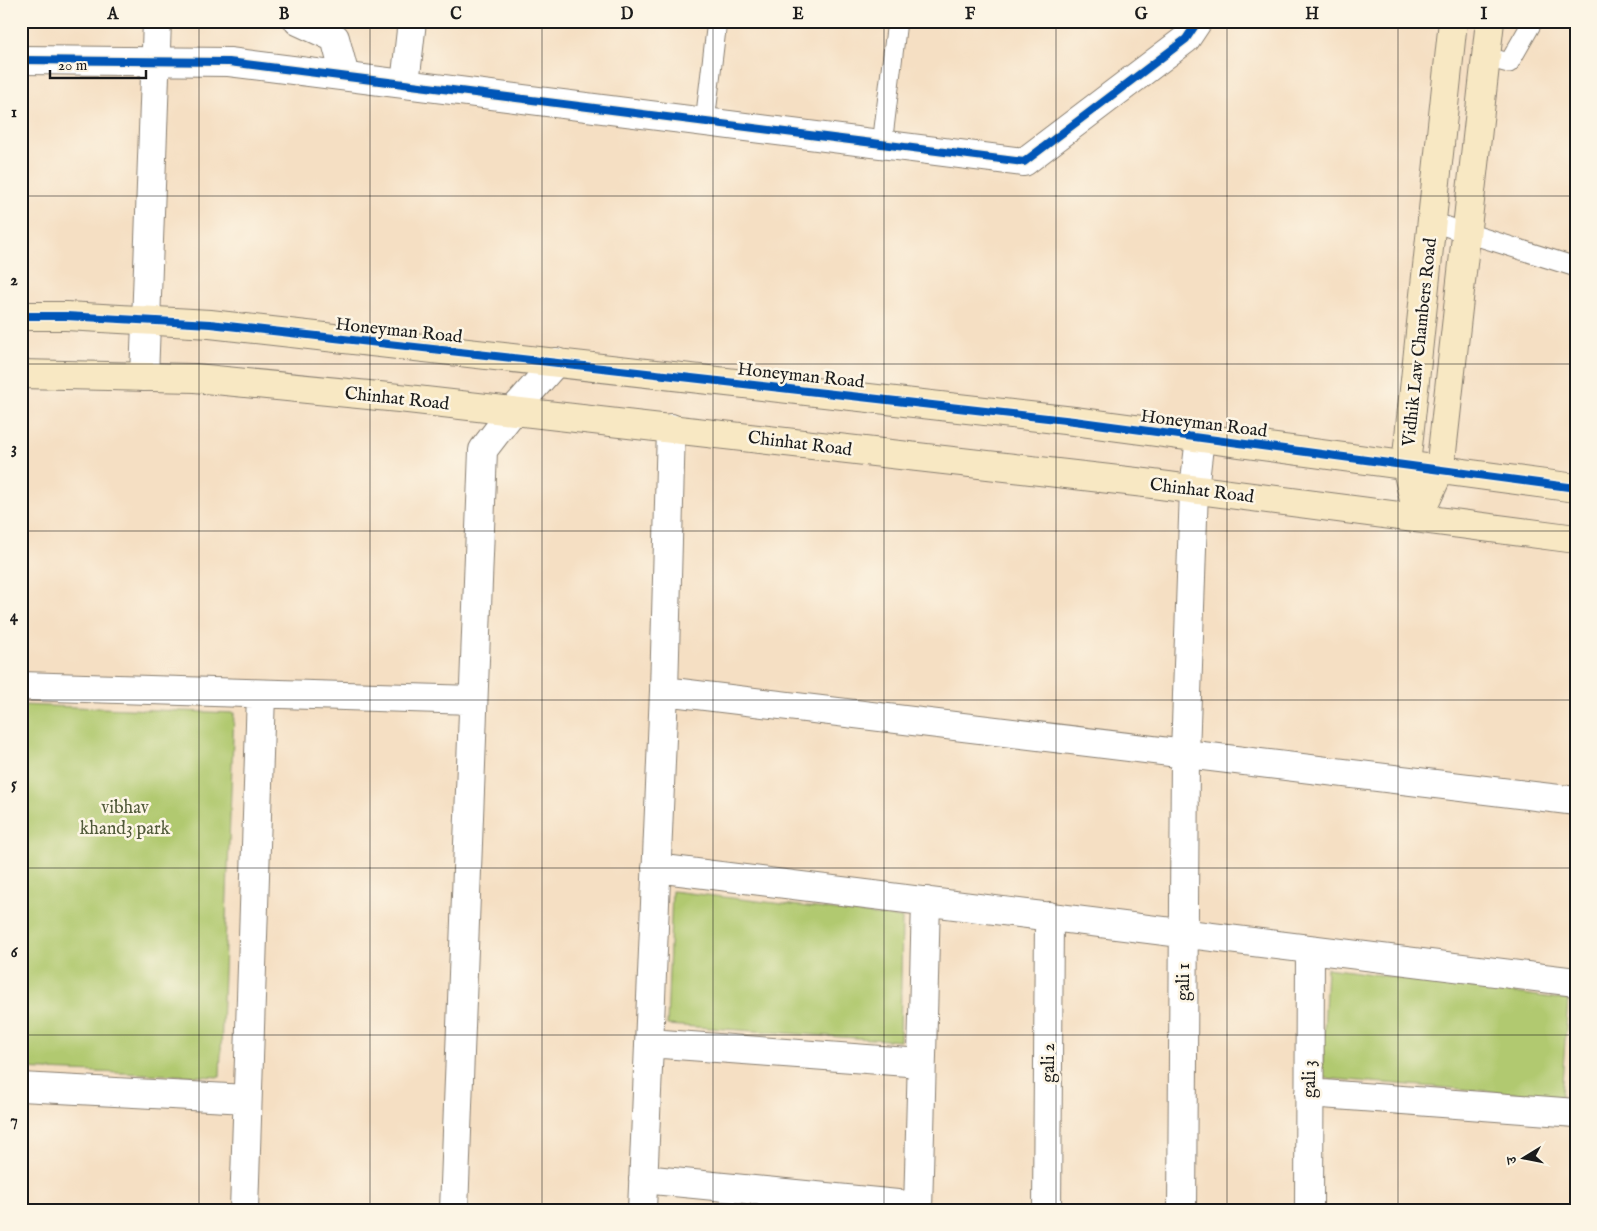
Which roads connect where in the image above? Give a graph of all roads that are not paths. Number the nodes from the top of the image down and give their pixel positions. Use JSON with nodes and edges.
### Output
{"nodes":[{"id":1,"x":157,"y":21,"type":"edge"},
{"id":2,"x":298,"y":21,"type":"edge"},
{"id":3,"x":412,"y":21,"type":"edge"},
{"id":4,"x":716,"y":21,"type":"edge"},
{"id":5,"x":897,"y":21,"type":"edge"},
{"id":6,"x":1198,"y":21,"type":"edge"},
{"id":7,"x":1454,"y":21,"type":"edge"},
{"id":8,"x":1490,"y":21,"type":"edge"},
{"id":9,"x":1533,"y":21,"type":"edge"},
{"id":10,"x":1486,"y":56,"type":"junction"},
{"id":11,"x":21,"y":60,"type":"edge"},
{"id":12,"x":155,"y":61,"type":"junction"},
{"id":13,"x":345,"y":76,"type":"junction"},
{"id":14,"x":405,"y":84,"type":"junction"},
{"id":15,"x":705,"y":122,"type":"junction"},
{"id":16,"x":882,"y":144,"type":"junction"},
{"id":17,"x":1432,"y":222,"type":"junction"},
{"id":18,"x":1467,"y":232,"type":"junction"},
{"id":19,"x":1576,"y":267,"type":"edge"},
{"id":20,"x":21,"y":316,"type":"edge"},
{"id":21,"x":146,"y":320,"type":"junction"},
{"id":22,"x":556,"y":362,"type":"junction"},
{"id":23,"x":21,"y":374,"type":"edge"},
{"id":24,"x":144,"y":377,"type":"junction"},
{"id":25,"x":513,"y":411,"type":"junction"},
{"id":26,"x":671,"y":428,"type":"junction"},
{"id":27,"x":1200,"y":438,"type":"junction"},
{"id":28,"x":1406,"y":465,"type":"junction"},
{"id":29,"x":1440,"y":470,"type":"junction"},
{"id":30,"x":1576,"y":488,"type":"edge"},
{"id":31,"x":1194,"y":489,"type":"junction"},
{"id":32,"x":1418,"y":518,"type":"junction"},
{"id":33,"x":1576,"y":539,"type":"edge"},
{"id":34,"x":21,"y":686,"type":"edge"},
{"id":35,"x":664,"y":691,"type":"junction"},
{"id":36,"x":261,"y":694,"type":"junction"},
{"id":37,"x":473,"y":700,"type":"junction"},
{"id":38,"x":1185,"y":754,"type":"junction"},
{"id":39,"x":1576,"y":801,"type":"edge"},
{"id":40,"x":656,"y":868,"type":"junction"},
{"id":41,"x":926,"y":901,"type":"junction"},
{"id":42,"x":1049,"y":916,"type":"junction"},
{"id":43,"x":1184,"y":934,"type":"junction"},
{"id":44,"x":1310,"y":949,"type":"junction"},
{"id":45,"x":1576,"y":982,"type":"edge"},
{"id":46,"x":649,"y":1043,"type":"junction"},
{"id":47,"x":921,"y":1063,"type":"junction"},
{"id":48,"x":21,"y":1087,"type":"edge"},
{"id":49,"x":1309,"y":1093,"type":"junction"},
{"id":50,"x":248,"y":1099,"type":"junction"},
{"id":51,"x":1576,"y":1113,"type":"edge"},
{"id":52,"x":643,"y":1179,"type":"junction"},
{"id":53,"x":918,"y":1208,"type":"edge"},
{"id":54,"x":244,"y":1210,"type":"edge"},
{"id":55,"x":454,"y":1210,"type":"edge"},
{"id":56,"x":642,"y":1210,"type":"edge"},
{"id":57,"x":1047,"y":1210,"type":"edge"},
{"id":58,"x":1182,"y":1210,"type":"edge"},
{"id":59,"x":1309,"y":1210,"type":"edge"}],
"edges":[{"from":1,"to":12,"type":"street"},
{"from":2,"to":13,"type":"street"},
{"from":3,"to":14,"type":"street"},
{"from":4,"to":15,"type":"lane"},
{"from":5,"to":16,"type":"lane"},
{"from":6,"to":16,"type":"street"},
{"from":7,"to":17,"type":"street","name":"Vidhik Law Chambers Road"},
{"from":8,"to":10,"type":"street","name":"Vidhik Law Chambers Road"},
{"from":9,"to":10,"type":"lane"},
{"from":10,"to":18,"type":"street","name":"Vidhik Law Chambers Road"},
{"from":11,"to":12,"type":"street"},
{"from":12,"to":13,"type":"street"},
{"from":12,"to":21,"type":"street"},
{"from":13,"to":14,"type":"street"},
{"from":14,"to":15,"type":"street"},
{"from":15,"to":16,"type":"street"},
{"from":17,"to":18,"type":"lane"},
{"from":17,"to":28,"type":"street","name":"Vidhik Law Chambers Road"},
{"from":18,"to":19,"type":"lane"},
{"from":18,"to":29,"type":"street","name":"Vidhik Law Chambers Road"},
{"from":20,"to":21,"type":"street","name":"Honeyman Road"},
{"from":21,"to":22,"type":"street","name":"Honeyman Road"},
{"from":21,"to":24,"type":"street"},
{"from":22,"to":25,"type":"street"},
{"from":22,"to":27,"type":"street","name":"Honeyman Road"},
{"from":23,"to":24,"type":"street","name":"Chinhat Road"},
{"from":24,"to":25,"type":"street","name":"Chinhat Road"},
{"from":25,"to":26,"type":"street","name":"Chinhat Road"},
{"from":25,"to":37,"type":"street"},
{"from":26,"to":31,"type":"street","name":"Chinhat Road"},
{"from":26,"to":35,"type":"street"},
{"from":27,"to":28,"type":"street","name":"Honeyman Road"},
{"from":27,"to":31,"type":"street","name":"gali 1"},
{"from":28,"to":29,"type":"street","name":"Honeyman Road"},
{"from":28,"to":32,"type":"street","name":"Vidhik Law Chambers Road"},
{"from":29,"to":30,"type":"street","name":"Honeyman Road"},
{"from":29,"to":32,"type":"street","name":"Vidhik Law Chambers Road"},
{"from":31,"to":32,"type":"street","name":"Chinhat Road"},
{"from":31,"to":38,"type":"street","name":"gali 1"},
{"from":32,"to":33,"type":"street","name":"Chinhat Road"},
{"from":34,"to":36,"type":"street"},
{"from":35,"to":38,"type":"street"},
{"from":35,"to":40,"type":"street"},
{"from":36,"to":37,"type":"street"},
{"from":36,"to":50,"type":"street"},
{"from":37,"to":55,"type":"street"},
{"from":38,"to":39,"type":"street"},
{"from":38,"to":43,"type":"street","name":"gali 1"},
{"from":40,"to":41,"type":"street"},
{"from":40,"to":46,"type":"street"},
{"from":41,"to":42,"type":"street"},
{"from":41,"to":47,"type":"street"},
{"from":42,"to":43,"type":"street"},
{"from":42,"to":57,"type":"street","name":"gali 2"},
{"from":43,"to":44,"type":"street"},
{"from":43,"to":58,"type":"street","name":"gali 1"},
{"from":44,"to":45,"type":"street"},
{"from":44,"to":49,"type":"street","name":"gali 3"},
{"from":46,"to":47,"type":"street"},
{"from":46,"to":52,"type":"street"},
{"from":47,"to":53,"type":"street"},
{"from":48,"to":50,"type":"street"},
{"from":49,"to":51,"type":"street"},
{"from":49,"to":59,"type":"street","name":"gali 3"},
{"from":50,"to":54,"type":"street"},
{"from":52,"to":53,"type":"street"},
{"from":52,"to":56,"type":"street"}]}
